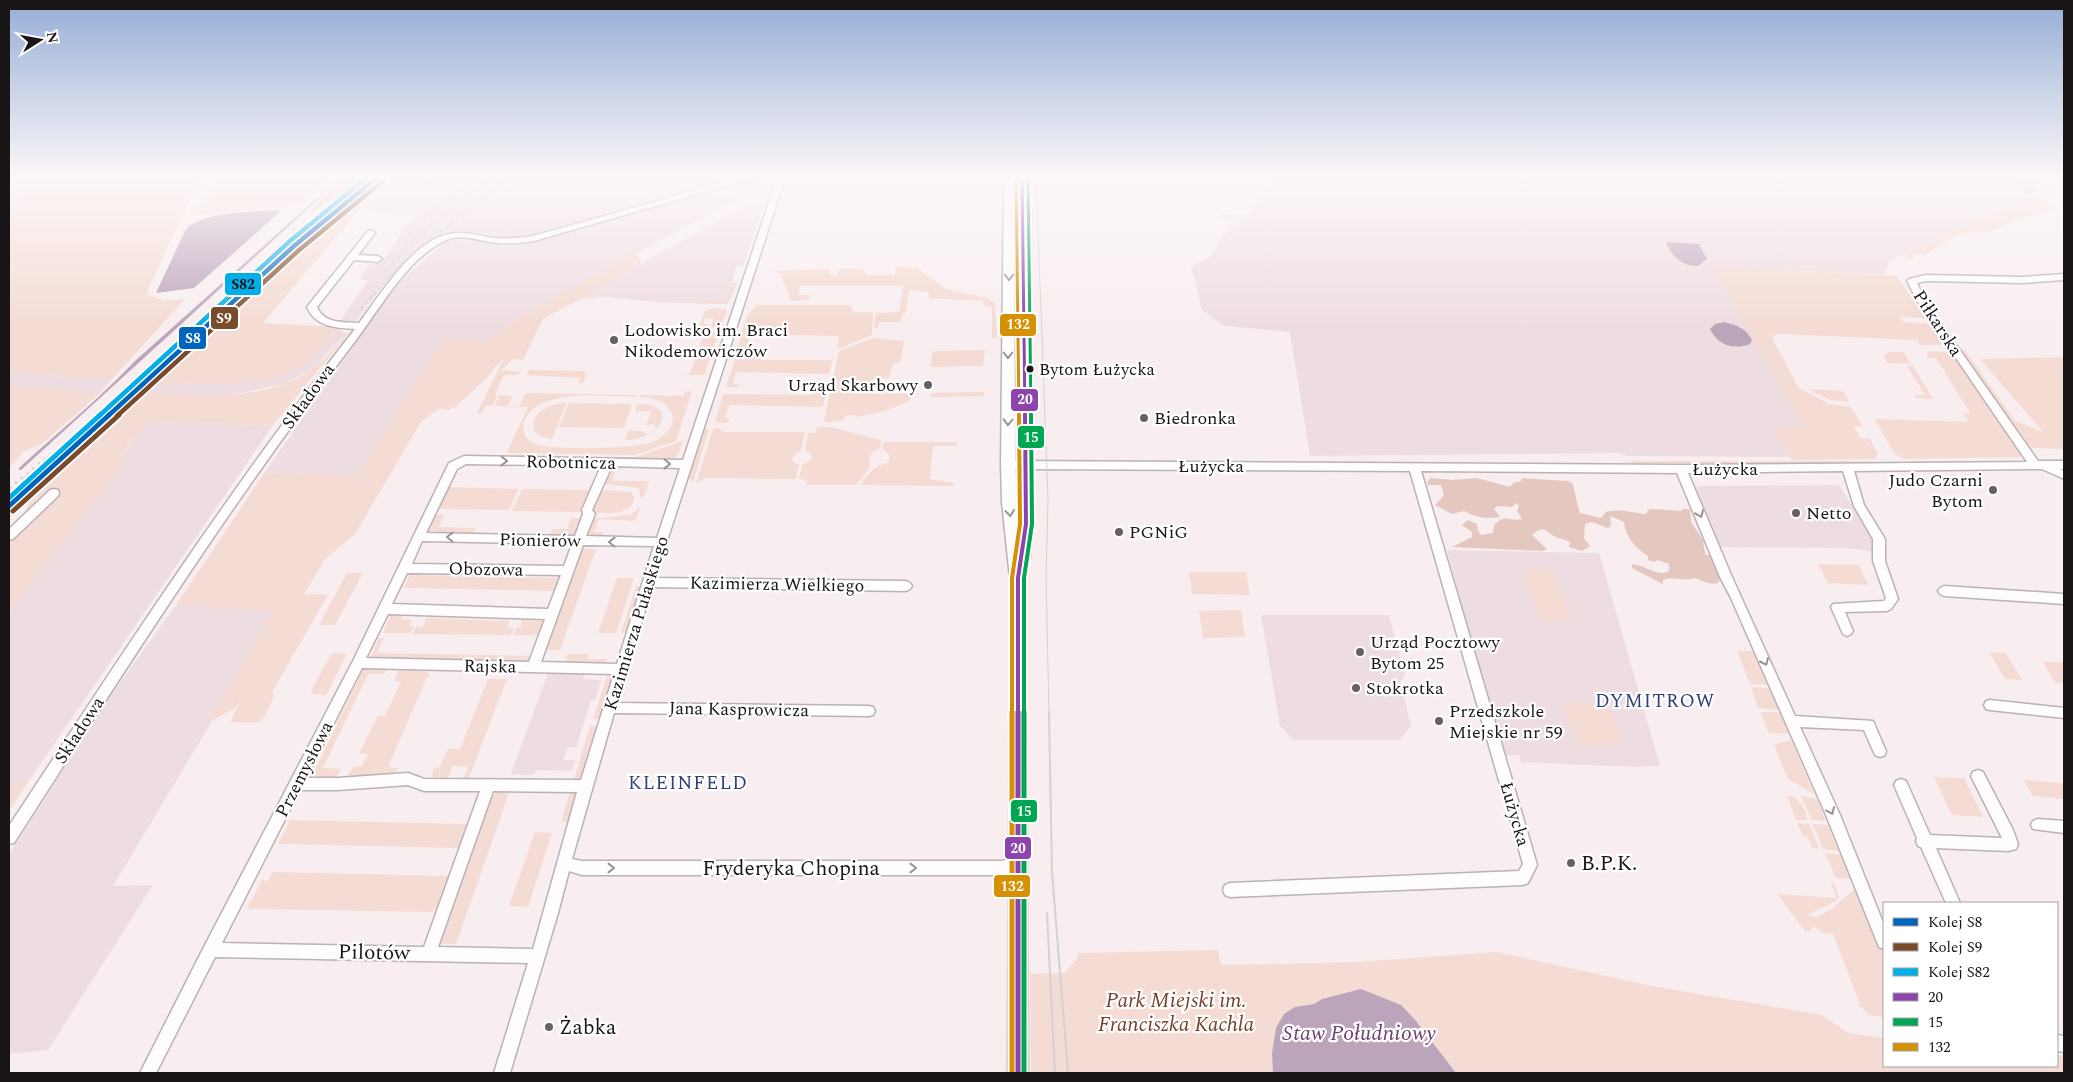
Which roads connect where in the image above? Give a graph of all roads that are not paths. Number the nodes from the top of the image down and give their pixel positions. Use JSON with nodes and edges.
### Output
{"nodes":[{"id":1,"x":579,"y":225,"type":"edge"},
{"id":2,"x":765,"y":225,"type":"edge"},
{"id":3,"x":1009,"y":225,"type":"edge"},
{"id":4,"x":1023,"y":225,"type":"edge"},
{"id":5,"x":371,"y":234,"type":"dead end"},
{"id":6,"x":352,"y":257,"type":"junction"},
{"id":7,"x":378,"y":259,"type":"dead end"},
{"id":8,"x":2064,"y":277,"type":"edge"},
{"id":9,"x":362,"y":326,"type":"junction"},
{"id":10,"x":456,"y":463,"type":"joint"},
{"id":11,"x":608,"y":463,"type":"junction"},
{"id":12,"x":686,"y":464,"type":"junction"},
{"id":13,"x":1008,"y":465,"type":"junction"},
{"id":14,"x":1025,"y":465,"type":"junction"},
{"id":15,"x":2035,"y":465,"type":"junction"},
{"id":16,"x":2064,"y":465,"type":"edge"},
{"id":17,"x":1414,"y":467,"type":"junction"},
{"id":18,"x":1847,"y":467,"type":"junction"},
{"id":19,"x":1681,"y":469,"type":"junction"},
{"id":20,"x":2064,"y":474,"type":"edge"},
{"id":21,"x":54,"y":493,"type":"dead end"},
{"id":22,"x":9,"y":536,"type":"edge"},
{"id":23,"x":418,"y":537,"type":"junction"},
{"id":24,"x":579,"y":541,"type":"junction"},
{"id":25,"x":661,"y":542,"type":"junction"},
{"id":26,"x":403,"y":568,"type":"junction"},
{"id":27,"x":569,"y":571,"type":"junction"},
{"id":28,"x":1018,"y":578,"type":"junction"},
{"id":29,"x":648,"y":582,"type":"junction"},
{"id":30,"x":906,"y":586,"type":"dead end"},
{"id":31,"x":1944,"y":591,"type":"dead end"},
{"id":32,"x":2064,"y":599,"type":"edge"},
{"id":33,"x":384,"y":609,"type":"junction"},
{"id":34,"x":553,"y":614,"type":"junction"},
{"id":35,"x":1847,"y":631,"type":"dead end"},
{"id":36,"x":358,"y":663,"type":"junction"},
{"id":37,"x":533,"y":667,"type":"junction"},
{"id":38,"x":622,"y":669,"type":"junction"},
{"id":39,"x":1990,"y":705,"type":"dead end"},
{"id":40,"x":610,"y":708,"type":"junction"},
{"id":41,"x":869,"y":711,"type":"dead end"},
{"id":42,"x":2064,"y":712,"type":"edge"},
{"id":43,"x":1790,"y":721,"type":"junction"},
{"id":44,"x":1880,"y":750,"type":"dead end"},
{"id":45,"x":1978,"y":776,"type":"dead end"},
{"id":46,"x":296,"y":784,"type":"junction"},
{"id":47,"x":489,"y":785,"type":"junction"},
{"id":48,"x":1901,"y":785,"type":"dead end"},
{"id":49,"x":586,"y":786,"type":"junction"},
{"id":50,"x":2038,"y":825,"type":"dead end"},
{"id":51,"x":2064,"y":827,"type":"edge"},
{"id":52,"x":9,"y":838,"type":"edge"},
{"id":53,"x":1924,"y":841,"type":"junction"},
{"id":54,"x":563,"y":863,"type":"junction"},
{"id":55,"x":1019,"y":864,"type":"junction"},
{"id":56,"x":1230,"y":890,"type":"dead end"},
{"id":57,"x":1953,"y":902,"type":"edge"},
{"id":58,"x":1883,"y":940,"type":"edge"},
{"id":59,"x":210,"y":950,"type":"junction"},
{"id":60,"x":429,"y":953,"type":"junction"},
{"id":61,"x":537,"y":956,"type":"junction"},
{"id":62,"x":148,"y":1073,"type":"edge"},
{"id":63,"x":502,"y":1073,"type":"edge"},
{"id":64,"x":1018,"y":1073,"type":"edge"}],
"edges":[{"from":1,"to":9,"type":"street","name":"Składowa"},
{"from":2,"to":12,"type":"street","name":"Kazimierza Pułaskiego"},
{"from":3,"to":13,"type":"main road","one_way":true},
{"from":4,"to":14,"type":"main road"},
{"from":5,"to":6,"type":"street"},
{"from":6,"to":7,"type":"street"},
{"from":6,"to":9,"type":"street"},
{"from":8,"to":15,"type":"street","name":"Piłkarska"},
{"from":9,"to":52,"type":"street","name":"Składowa"},
{"from":10,"to":11,"type":"street","name":"Robotnicza","one_way":true},
{"from":10,"to":23,"type":"street","name":"Przemysłowa"},
{"from":11,"to":12,"type":"street","name":"Robotnicza","one_way":true},
{"from":11,"to":24,"type":"street"},
{"from":12,"to":25,"type":"street","name":"Kazimierza Pułaskiego"},
{"from":13,"to":14,"type":"street","name":"Łużycka"},
{"from":13,"to":28,"type":"main road","one_way":true},
{"from":14,"to":17,"type":"street","name":"Łużycka"},
{"from":14,"to":28,"type":"main road"},
{"from":15,"to":16,"type":"street"},
{"from":15,"to":18,"type":"street","name":"Łużycka"},
{"from":15,"to":20,"type":"street"},
{"from":17,"to":19,"type":"street","name":"Łużycka"},
{"from":17,"to":56,"type":"street","name":"Łużycka"},
{"from":18,"to":19,"type":"street","name":"Łużycka"},
{"from":18,"to":35,"type":"street"},
{"from":19,"to":43,"type":"street","one_way":true},
{"from":21,"to":22,"type":"street"},
{"from":24,"to":23,"type":"street","name":"Pionierów","one_way":true},
{"from":23,"to":26,"type":"street","name":"Przemysłowa"},
{"from":25,"to":24,"type":"street","name":"Pionierów","one_way":true},
{"from":24,"to":27,"type":"street"},
{"from":25,"to":29,"type":"street","name":"Kazimierza Pułaskiego"},
{"from":26,"to":27,"type":"street","name":"Obozowa"},
{"from":26,"to":33,"type":"street","name":"Przemysłowa"},
{"from":27,"to":34,"type":"street"},
{"from":28,"to":55,"type":"main road"},
{"from":29,"to":30,"type":"street","name":"Kazimierza Wielkiego"},
{"from":29,"to":38,"type":"street","name":"Kazimierza Pułaskiego"},
{"from":31,"to":32,"type":"street"},
{"from":33,"to":34,"type":"street"},
{"from":33,"to":36,"type":"street","name":"Przemysłowa"},
{"from":34,"to":37,"type":"street"},
{"from":36,"to":37,"type":"street","name":"Rajska"},
{"from":36,"to":46,"type":"street","name":"Przemysłowa"},
{"from":37,"to":38,"type":"street","name":"Rajska"},
{"from":38,"to":40,"type":"street","name":"Kazimierza Pułaskiego"},
{"from":39,"to":42,"type":"street"},
{"from":40,"to":41,"type":"street","name":"Jana Kasprowicza"},
{"from":40,"to":49,"type":"street","name":"Kazimierza Pułaskiego"},
{"from":43,"to":44,"type":"street"},
{"from":43,"to":58,"type":"street","one_way":true},
{"from":45,"to":53,"type":"street"},
{"from":46,"to":47,"type":"street"},
{"from":46,"to":59,"type":"street","name":"Przemysłowa"},
{"from":47,"to":49,"type":"street"},
{"from":47,"to":60,"type":"street"},
{"from":48,"to":53,"type":"street"},
{"from":49,"to":54,"type":"street","name":"Kazimierza Pułaskiego"},
{"from":50,"to":51,"type":"street"},
{"from":53,"to":57,"type":"street"},
{"from":54,"to":55,"type":"street","name":"Fryderyka Chopina","one_way":true},
{"from":54,"to":61,"type":"street","name":"Kazimierza Pułaskiego"},
{"from":55,"to":64,"type":"main road"},
{"from":59,"to":60,"type":"street","name":"Pilotów"},
{"from":59,"to":62,"type":"street","name":"Przemysłowa"},
{"from":60,"to":61,"type":"street","name":"Pilotów"},
{"from":61,"to":63,"type":"street","name":"Kazimierza Pułaskiego"}]}
